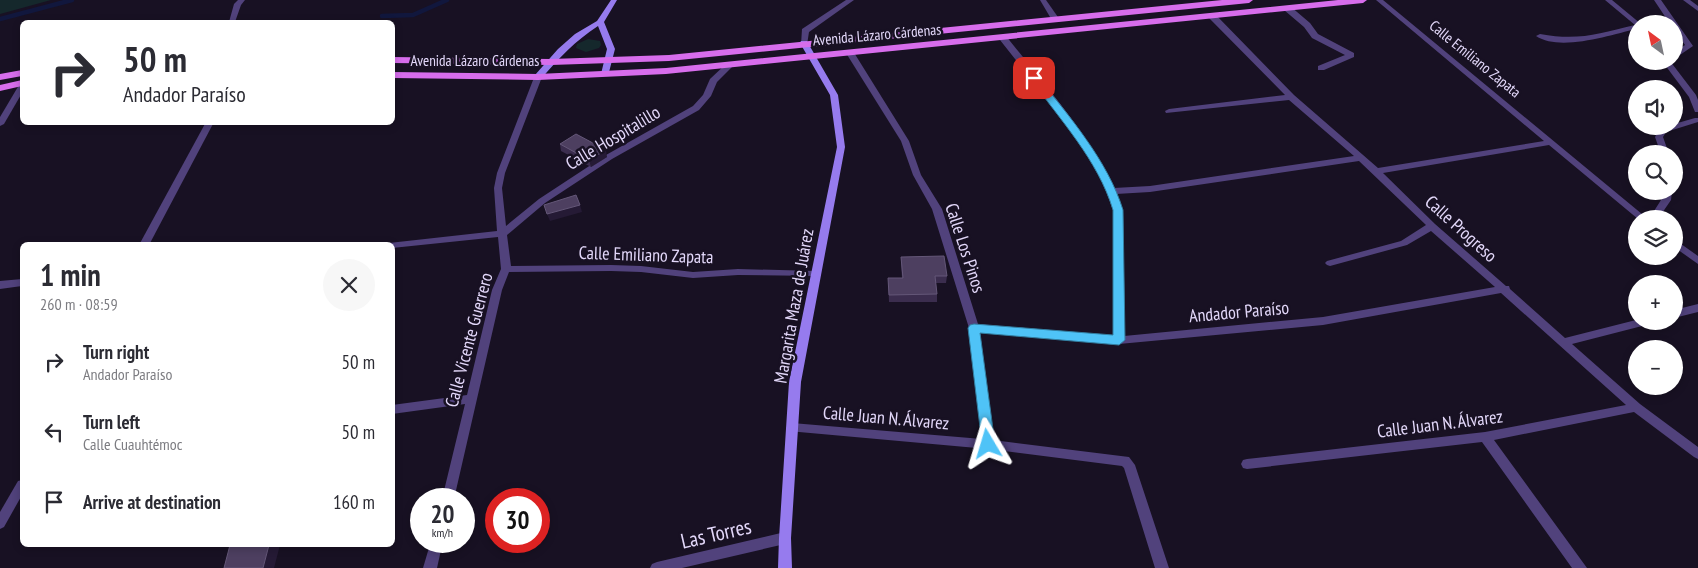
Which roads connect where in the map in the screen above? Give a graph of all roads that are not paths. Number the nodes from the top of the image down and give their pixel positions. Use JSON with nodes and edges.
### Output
{"nodes":[{"id":1,"x":242,"y":0,"type":"edge"},
{"id":2,"x":614,"y":0,"type":"edge"},
{"id":3,"x":851,"y":0,"type":"edge"},
{"id":4,"x":1043,"y":0,"type":"edge"},
{"id":5,"x":1249,"y":0,"type":"edge"},
{"id":6,"x":1364,"y":0,"type":"edge"},
{"id":7,"x":1379,"y":0,"type":"edge"},
{"id":8,"x":1608,"y":0,"type":"edge"},
{"id":9,"x":1658,"y":0,"type":"edge"},
{"id":10,"x":1686,"y":0,"type":"edge"},
{"id":11,"x":1287,"y":8,"type":"junction"},
{"id":12,"x":1698,"y":9,"type":"edge"},
{"id":13,"x":1668,"y":15,"type":"edge"},
{"id":14,"x":1212,"y":16,"type":"junction"},
{"id":15,"x":1628,"y":16,"type":"edge"},
{"id":16,"x":233,"y":20,"type":"edge"},
{"id":17,"x":1056,"y":20,"type":"junction"},
{"id":18,"x":600,"y":22,"type":"junction"},
{"id":19,"x":1628,"y":29,"type":"edge"},
{"id":20,"x":1540,"y":36,"type":"dead end"},
{"id":21,"x":1683,"y":37,"type":"edge"},
{"id":22,"x":1003,"y":38,"type":"junction"},
{"id":23,"x":804,"y":42,"type":"junction"},
{"id":24,"x":1683,"y":50,"type":"edge"},
{"id":25,"x":850,"y":53,"type":"junction"},
{"id":26,"x":813,"y":56,"type":"junction"},
{"id":27,"x":610,"y":59,"type":"junction"},
{"id":28,"x":395,"y":60,"type":"edge"},
{"id":29,"x":551,"y":62,"type":"junction"},
{"id":30,"x":730,"y":65,"type":"junction"},
{"id":31,"x":1322,"y":68,"type":"dead end"},
{"id":32,"x":1673,"y":70,"type":"edge"},
{"id":33,"x":20,"y":73,"type":"edge"},
{"id":34,"x":605,"y":74,"type":"junction"},
{"id":35,"x":395,"y":75,"type":"edge"},
{"id":36,"x":0,"y":77,"type":"edge"},
{"id":37,"x":538,"y":77,"type":"junction"},
{"id":38,"x":20,"y":85,"type":"edge"},
{"id":39,"x":0,"y":88,"type":"edge"},
{"id":40,"x":20,"y":89,"type":"edge"},
{"id":41,"x":1291,"y":97,"type":"junction"},
{"id":42,"x":1698,"y":110,"type":"edge"},
{"id":43,"x":1169,"y":111,"type":"dead end"},
{"id":44,"x":1698,"y":120,"type":"edge"},
{"id":45,"x":0,"y":124,"type":"edge"},
{"id":46,"x":1683,"y":124,"type":"edge"},
{"id":47,"x":208,"y":125,"type":"edge"},
{"id":48,"x":1552,"y":142,"type":"junction"},
{"id":49,"x":1361,"y":158,"type":"junction"},
{"id":50,"x":1376,"y":171,"type":"junction"},
{"id":51,"x":1112,"y":191,"type":"junction"},
{"id":52,"x":1633,"y":210,"type":"edge"},
{"id":53,"x":1432,"y":226,"type":"junction"},
{"id":54,"x":504,"y":233,"type":"junction"},
{"id":55,"x":146,"y":242,"type":"edge"},
{"id":56,"x":395,"y":245,"type":"edge"},
{"id":57,"x":1683,"y":249,"type":"edge"},
{"id":58,"x":1698,"y":261,"type":"edge"},
{"id":59,"x":1330,"y":262,"type":"dead end"},
{"id":60,"x":506,"y":269,"type":"junction"},
{"id":61,"x":815,"y":274,"type":"junction"},
{"id":62,"x":20,"y":283,"type":"edge"},
{"id":63,"x":0,"y":285,"type":"edge"},
{"id":64,"x":1505,"y":289,"type":"junction"},
{"id":65,"x":1698,"y":308,"type":"edge"},
{"id":66,"x":1683,"y":312,"type":"edge"},
{"id":67,"x":1628,"y":326,"type":"edge"},
{"id":68,"x":974,"y":328,"type":"junction"},
{"id":69,"x":1119,"y":340,"type":"junction"},
{"id":70,"x":1564,"y":342,"type":"junction"},
{"id":71,"x":472,"y":399,"type":"junction"},
{"id":72,"x":1636,"y":407,"type":"junction"},
{"id":73,"x":395,"y":410,"type":"edge"},
{"id":74,"x":792,"y":428,"type":"junction"},
{"id":75,"x":1485,"y":438,"type":"junction"},
{"id":76,"x":988,"y":444,"type":"junction"},
{"id":77,"x":1698,"y":454,"type":"edge"},
{"id":78,"x":1247,"y":464,"type":"dead end"},
{"id":79,"x":20,"y":488,"type":"edge"},
{"id":80,"x":451,"y":488,"type":"edge"},
{"id":81,"x":0,"y":523,"type":"edge"},
{"id":82,"x":785,"y":538,"type":"junction"},
{"id":83,"x":434,"y":553,"type":"edge"},
{"id":84,"x":430,"y":568,"type":"edge"},
{"id":85,"x":657,"y":568,"type":"edge"},
{"id":86,"x":785,"y":568,"type":"edge"},
{"id":87,"x":1162,"y":568,"type":"edge"},
{"id":88,"x":1580,"y":568,"type":"edge"}],
"edges":[{"from":1,"to":16,"type":"street"},
{"from":2,"to":18,"type":"street"},
{"from":3,"to":23,"type":"street"},
{"from":4,"to":17,"type":"street"},
{"from":5,"to":17,"type":"main road","name":"Avenida Lázaro Cárdenas"},
{"from":6,"to":11,"type":"main road","name":"Avenida Lázaro Cárdenas"},
{"from":7,"to":48,"type":"street","name":"Calle Emiliano Zapata"},
{"from":8,"to":15,"type":"street"},
{"from":9,"to":13,"type":"street"},
{"from":10,"to":12,"type":"street"},
{"from":11,"to":14,"type":"main road","name":"Avenida Lázaro Cárdenas"},
{"from":11,"to":31,"type":"street"},
{"from":14,"to":22,"type":"main road","name":"Avenida Lázaro Cárdenas"},
{"from":14,"to":41,"type":"street","name":"Calle Progreso"},
{"from":17,"to":23,"type":"main road","name":"Avenida Lázaro Cárdenas"},
{"from":18,"to":27,"type":"street"},
{"from":18,"to":29,"type":"street"},
{"from":19,"to":20,"type":"street"},
{"from":21,"to":24,"type":"street"},
{"from":22,"to":25,"type":"main road","name":"Avenida Lázaro Cárdenas"},
{"from":22,"to":51,"type":"street"},
{"from":23,"to":26,"type":"street","name":"Margarita Maza de Juárez"},
{"from":23,"to":27,"type":"main road","name":"Avenida Lázaro Cárdenas"},
{"from":25,"to":26,"type":"main road","name":"Avenida Lázaro Cárdenas"},
{"from":25,"to":68,"type":"street","name":"Calle Los Pinos"},
{"from":26,"to":30,"type":"main road","name":"Avenida Lázaro Cárdenas"},
{"from":26,"to":61,"type":"street","name":"Margarita Maza de Juárez"},
{"from":27,"to":29,"type":"main road","name":"Avenida Lázaro Cárdenas"},
{"from":27,"to":34,"type":"street"},
{"from":28,"to":29,"type":"main road","name":"Avenida Lázaro Cárdenas"},
{"from":29,"to":37,"type":"street"},
{"from":30,"to":34,"type":"main road","name":"Avenida Lázaro Cárdenas"},
{"from":30,"to":54,"type":"street","name":"Calle Hospitalillo"},
{"from":32,"to":42,"type":"street"},
{"from":33,"to":36,"type":"main road"},
{"from":34,"to":37,"type":"main road","name":"Avenida Lázaro Cárdenas"},
{"from":35,"to":37,"type":"main road","name":"Avenida Lázaro Cárdenas"},
{"from":37,"to":54,"type":"street","name":"Calle Vicente Guerrero"},
{"from":38,"to":39,"type":"main road"},
{"from":40,"to":45,"type":"street"},
{"from":41,"to":43,"type":"street"},
{"from":41,"to":49,"type":"street","name":"Calle Progreso"},
{"from":44,"to":46,"type":"street"},
{"from":47,"to":55,"type":"street"},
{"from":48,"to":50,"type":"street"},
{"from":48,"to":52,"type":"street","name":"Calle Emiliano Zapata"},
{"from":49,"to":50,"type":"street","name":"Calle Progreso"},
{"from":49,"to":51,"type":"street"},
{"from":50,"to":53,"type":"street","name":"Calle Progreso"},
{"from":51,"to":69,"type":"street"},
{"from":53,"to":59,"type":"street"},
{"from":53,"to":64,"type":"street","name":"Calle Progreso"},
{"from":54,"to":56,"type":"street"},
{"from":54,"to":60,"type":"street","name":"Calle Vicente Guerrero"},
{"from":57,"to":58,"type":"street"},
{"from":60,"to":61,"type":"street","name":"Calle Emiliano Zapata"},
{"from":60,"to":71,"type":"street","name":"Calle Vicente Guerrero"},
{"from":61,"to":74,"type":"street","name":"Margarita Maza de Juárez"},
{"from":62,"to":63,"type":"street"},
{"from":64,"to":69,"type":"street","name":"Andador Paraíso"},
{"from":64,"to":70,"type":"street","name":"Calle Progreso"},
{"from":65,"to":66,"type":"street"},
{"from":67,"to":70,"type":"street"},
{"from":68,"to":69,"type":"street","name":"Andador Paraíso"},
{"from":68,"to":76,"type":"street","name":"Calle Los Pinos"},
{"from":70,"to":72,"type":"street","name":"Calle Progreso"},
{"from":71,"to":73,"type":"street"},
{"from":71,"to":80,"type":"street","name":"Calle Vicente Guerrero"},
{"from":72,"to":75,"type":"street","name":"Calle Juan N. Álvarez"},
{"from":72,"to":77,"type":"street","name":"Calle Progreso"},
{"from":74,"to":76,"type":"street","name":"Calle Juan N. Álvarez"},
{"from":74,"to":82,"type":"street","name":"Margarita Maza de Juárez"},
{"from":75,"to":78,"type":"street","name":"Calle Juan N. Álvarez"},
{"from":75,"to":88,"type":"street"},
{"from":76,"to":87,"type":"street","name":"Calle Juan N. Álvarez"},
{"from":79,"to":81,"type":"street"},
{"from":82,"to":85,"type":"street","name":"Las Torres"},
{"from":82,"to":86,"type":"street","name":"Margarita Maza de Juárez"},
{"from":83,"to":84,"type":"street"}]}
